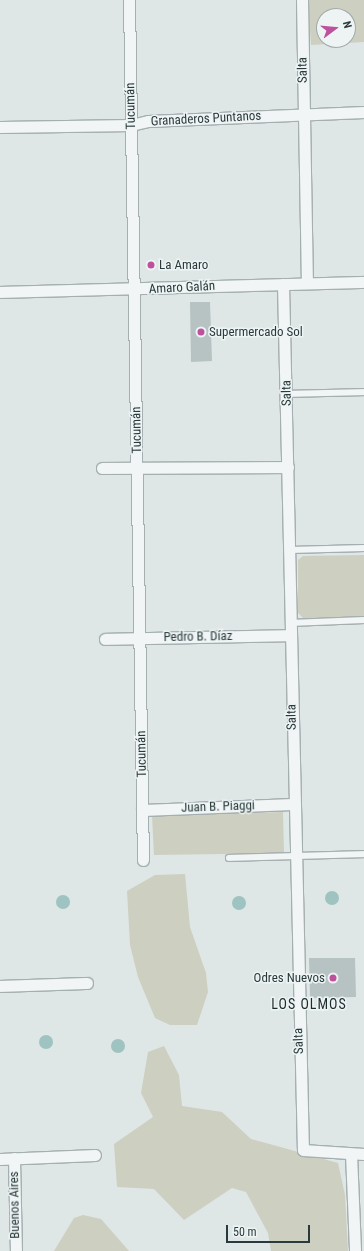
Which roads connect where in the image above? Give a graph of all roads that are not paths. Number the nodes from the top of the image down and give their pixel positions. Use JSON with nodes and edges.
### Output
{"nodes":[{"id":1,"x":129,"y":0,"type":"edge"},
{"id":2,"x":302,"y":0,"type":"edge"},
{"id":3,"x":364,"y":112,"type":"edge"},
{"id":4,"x":304,"y":114,"type":"junction"},
{"id":5,"x":131,"y":125,"type":"junction"},
{"id":6,"x":0,"y":127,"type":"edge"},
{"id":7,"x":364,"y":282,"type":"edge"},
{"id":8,"x":308,"y":283,"type":"junction"},
{"id":9,"x":283,"y":284,"type":"junction"},
{"id":10,"x":136,"y":290,"type":"junction"},
{"id":11,"x":0,"y":292,"type":"edge"},
{"id":12,"x":364,"y":392,"type":"edge"},
{"id":13,"x":287,"y":394,"type":"junction"},
{"id":14,"x":138,"y":467,"type":"junction"},
{"id":15,"x":288,"y":467,"type":"junction"},
{"id":16,"x":102,"y":468,"type":"dead end"},
{"id":17,"x":364,"y":548,"type":"edge"},
{"id":18,"x":290,"y":550,"type":"junction"},
{"id":19,"x":364,"y":620,"type":"edge"},
{"id":20,"x":290,"y":623,"type":"junction"},
{"id":21,"x":291,"y":635,"type":"junction"},
{"id":22,"x":140,"y":638,"type":"junction"},
{"id":23,"x":105,"y":639,"type":"dead end"},
{"id":24,"x":293,"y":804,"type":"junction"},
{"id":25,"x":142,"y":810,"type":"junction"},
{"id":26,"x":364,"y":854,"type":"edge"},
{"id":27,"x":294,"y":856,"type":"junction"},
{"id":28,"x":228,"y":858,"type":"dead end"},
{"id":29,"x":143,"y":860,"type":"dead end"},
{"id":30,"x":88,"y":983,"type":"dead end"},
{"id":31,"x":0,"y":986,"type":"edge"},
{"id":32,"x":351,"y":1154,"type":"junction"},
{"id":33,"x":364,"y":1154,"type":"edge"},
{"id":34,"x":95,"y":1156,"type":"dead end"},
{"id":35,"x":14,"y":1158,"type":"junction"},
{"id":36,"x":0,"y":1159,"type":"edge"},
{"id":37,"x":16,"y":1251,"type":"edge"},
{"id":38,"x":355,"y":1251,"type":"edge"}],
"edges":[{"from":1,"to":5,"type":"street","name":"Tucumán"},
{"from":2,"to":4,"type":"street","name":"Salta"},
{"from":3,"to":4,"type":"street","name":"Granaderos Puntanos"},
{"from":4,"to":5,"type":"street","name":"Granaderos Puntanos"},
{"from":4,"to":8,"type":"street","name":"Salta"},
{"from":5,"to":6,"type":"street","name":"Granaderos Puntanos"},
{"from":5,"to":10,"type":"street","name":"Tucumán"},
{"from":7,"to":8,"type":"street","name":"Amaro Galán"},
{"from":8,"to":9,"type":"street","name":"Amaro Galán"},
{"from":9,"to":10,"type":"street","name":"Amaro Galán"},
{"from":9,"to":13,"type":"street","name":"Salta"},
{"from":10,"to":11,"type":"street","name":"Amaro Galán"},
{"from":10,"to":14,"type":"street","name":"Tucumán"},
{"from":12,"to":13,"type":"lane"},
{"from":13,"to":15,"type":"street","name":"Salta"},
{"from":14,"to":15,"type":"street"},
{"from":14,"to":16,"type":"street"},
{"from":14,"to":22,"type":"street","name":"Tucumán"},
{"from":15,"to":18,"type":"street","name":"Salta"},
{"from":17,"to":18,"type":"lane"},
{"from":18,"to":20,"type":"street","name":"Salta"},
{"from":19,"to":20,"type":"lane"},
{"from":20,"to":21,"type":"street","name":"Salta"},
{"from":21,"to":22,"type":"street","name":"Pedro B. Díaz"},
{"from":21,"to":24,"type":"street","name":"Salta"},
{"from":22,"to":23,"type":"street","name":"Pedro B. Díaz"},
{"from":22,"to":25,"type":"street","name":"Tucumán"},
{"from":24,"to":25,"type":"street","name":"Juan B. Piaggi"},
{"from":24,"to":27,"type":"street","name":"Salta"},
{"from":25,"to":29,"type":"street","name":"Tucumán"},
{"from":26,"to":27,"type":"lane"},
{"from":27,"to":28,"type":"lane"},
{"from":27,"to":32,"type":"street","name":"Salta"},
{"from":30,"to":31,"type":"street"},
{"from":32,"to":33,"type":"street"},
{"from":32,"to":38,"type":"street"},
{"from":34,"to":35,"type":"street"},
{"from":35,"to":36,"type":"street"},
{"from":35,"to":37,"type":"street","name":"Buenos Aires"}]}
